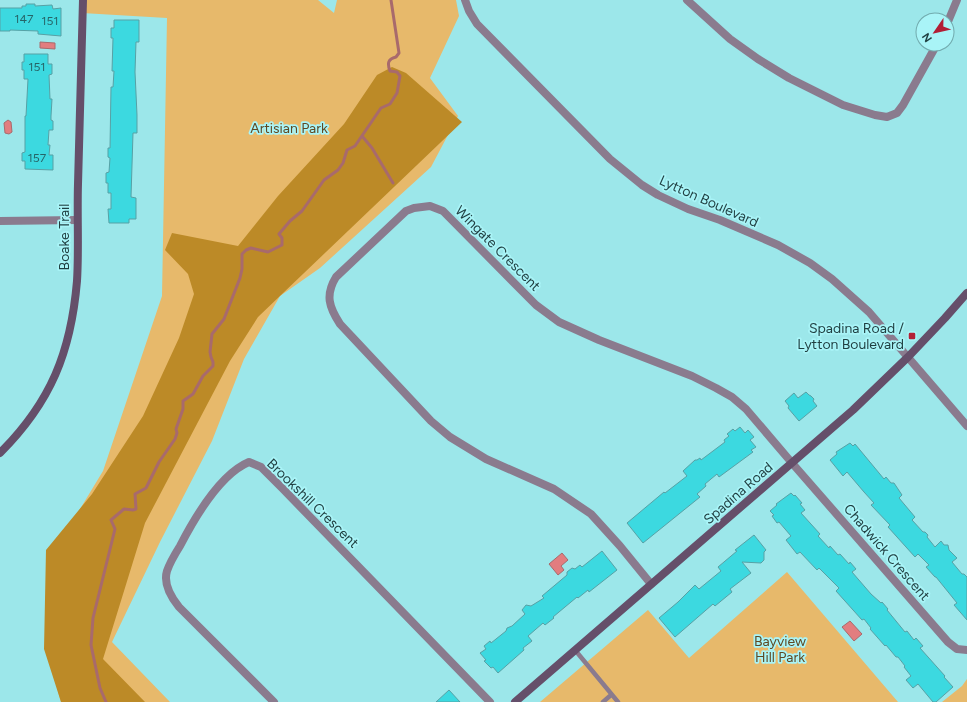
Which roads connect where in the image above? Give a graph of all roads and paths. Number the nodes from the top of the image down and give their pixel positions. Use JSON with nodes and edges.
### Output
{"nodes":[{"id":1,"x":83,"y":0,"type":"edge"},
{"id":2,"x":465,"y":0,"type":"edge"},
{"id":3,"x":687,"y":0,"type":"edge"},
{"id":4,"x":957,"y":0,"type":"edge"},
{"id":5,"x":952,"y":12,"type":"edge"},
{"id":6,"x":933,"y":52,"type":"edge"},
{"id":7,"x":77,"y":220,"type":"junction"},
{"id":8,"x":0,"y":221,"type":"edge"},
{"id":9,"x":967,"y":292,"type":"edge"},
{"id":10,"x":908,"y":357,"type":"junction"},
{"id":11,"x":967,"y":426,"type":"edge"},
{"id":12,"x":0,"y":453,"type":"edge"},
{"id":13,"x":792,"y":463,"type":"junction"},
{"id":14,"x":651,"y":584,"type":"junction"},
{"id":15,"x":575,"y":650,"type":"junction"},
{"id":16,"x":967,"y":650,"type":"edge"},
{"id":17,"x":612,"y":695,"type":"junction"},
{"id":18,"x":274,"y":702,"type":"edge"},
{"id":19,"x":490,"y":702,"type":"edge"},
{"id":20,"x":515,"y":702,"type":"edge"},
{"id":21,"x":603,"y":702,"type":"edge"},
{"id":22,"x":618,"y":702,"type":"edge"}],
"edges":[{"from":1,"to":7,"type":"street","name":"Boake Trail"},
{"from":2,"to":10,"type":"street","name":"Lytton Boulevard"},
{"from":3,"to":6,"type":"street"},
{"from":4,"to":5,"type":"street"},
{"from":7,"to":8,"type":"street"},
{"from":7,"to":12,"type":"street","name":"Boake Trail"},
{"from":9,"to":10,"type":"street","name":"Spadina Road"},
{"from":10,"to":11,"type":"street","name":"Lytton Boulevard"},
{"from":10,"to":13,"type":"street","name":"Spadina Road"},
{"from":13,"to":14,"type":"street","name":"Spadina Road"},
{"from":13,"to":14,"type":"street","name":"Wingate Crescent"},
{"from":13,"to":16,"type":"street","name":"Chadwick Crescent"},
{"from":14,"to":15,"type":"street","name":"Spadina Road"},
{"from":15,"to":17,"type":"lane"},
{"from":15,"to":20,"type":"street","name":"Spadina Road"},
{"from":17,"to":21,"type":"lane"},
{"from":17,"to":22,"type":"lane"},
{"from":18,"to":19,"type":"street","name":"Brookshill Crescent"}]}
